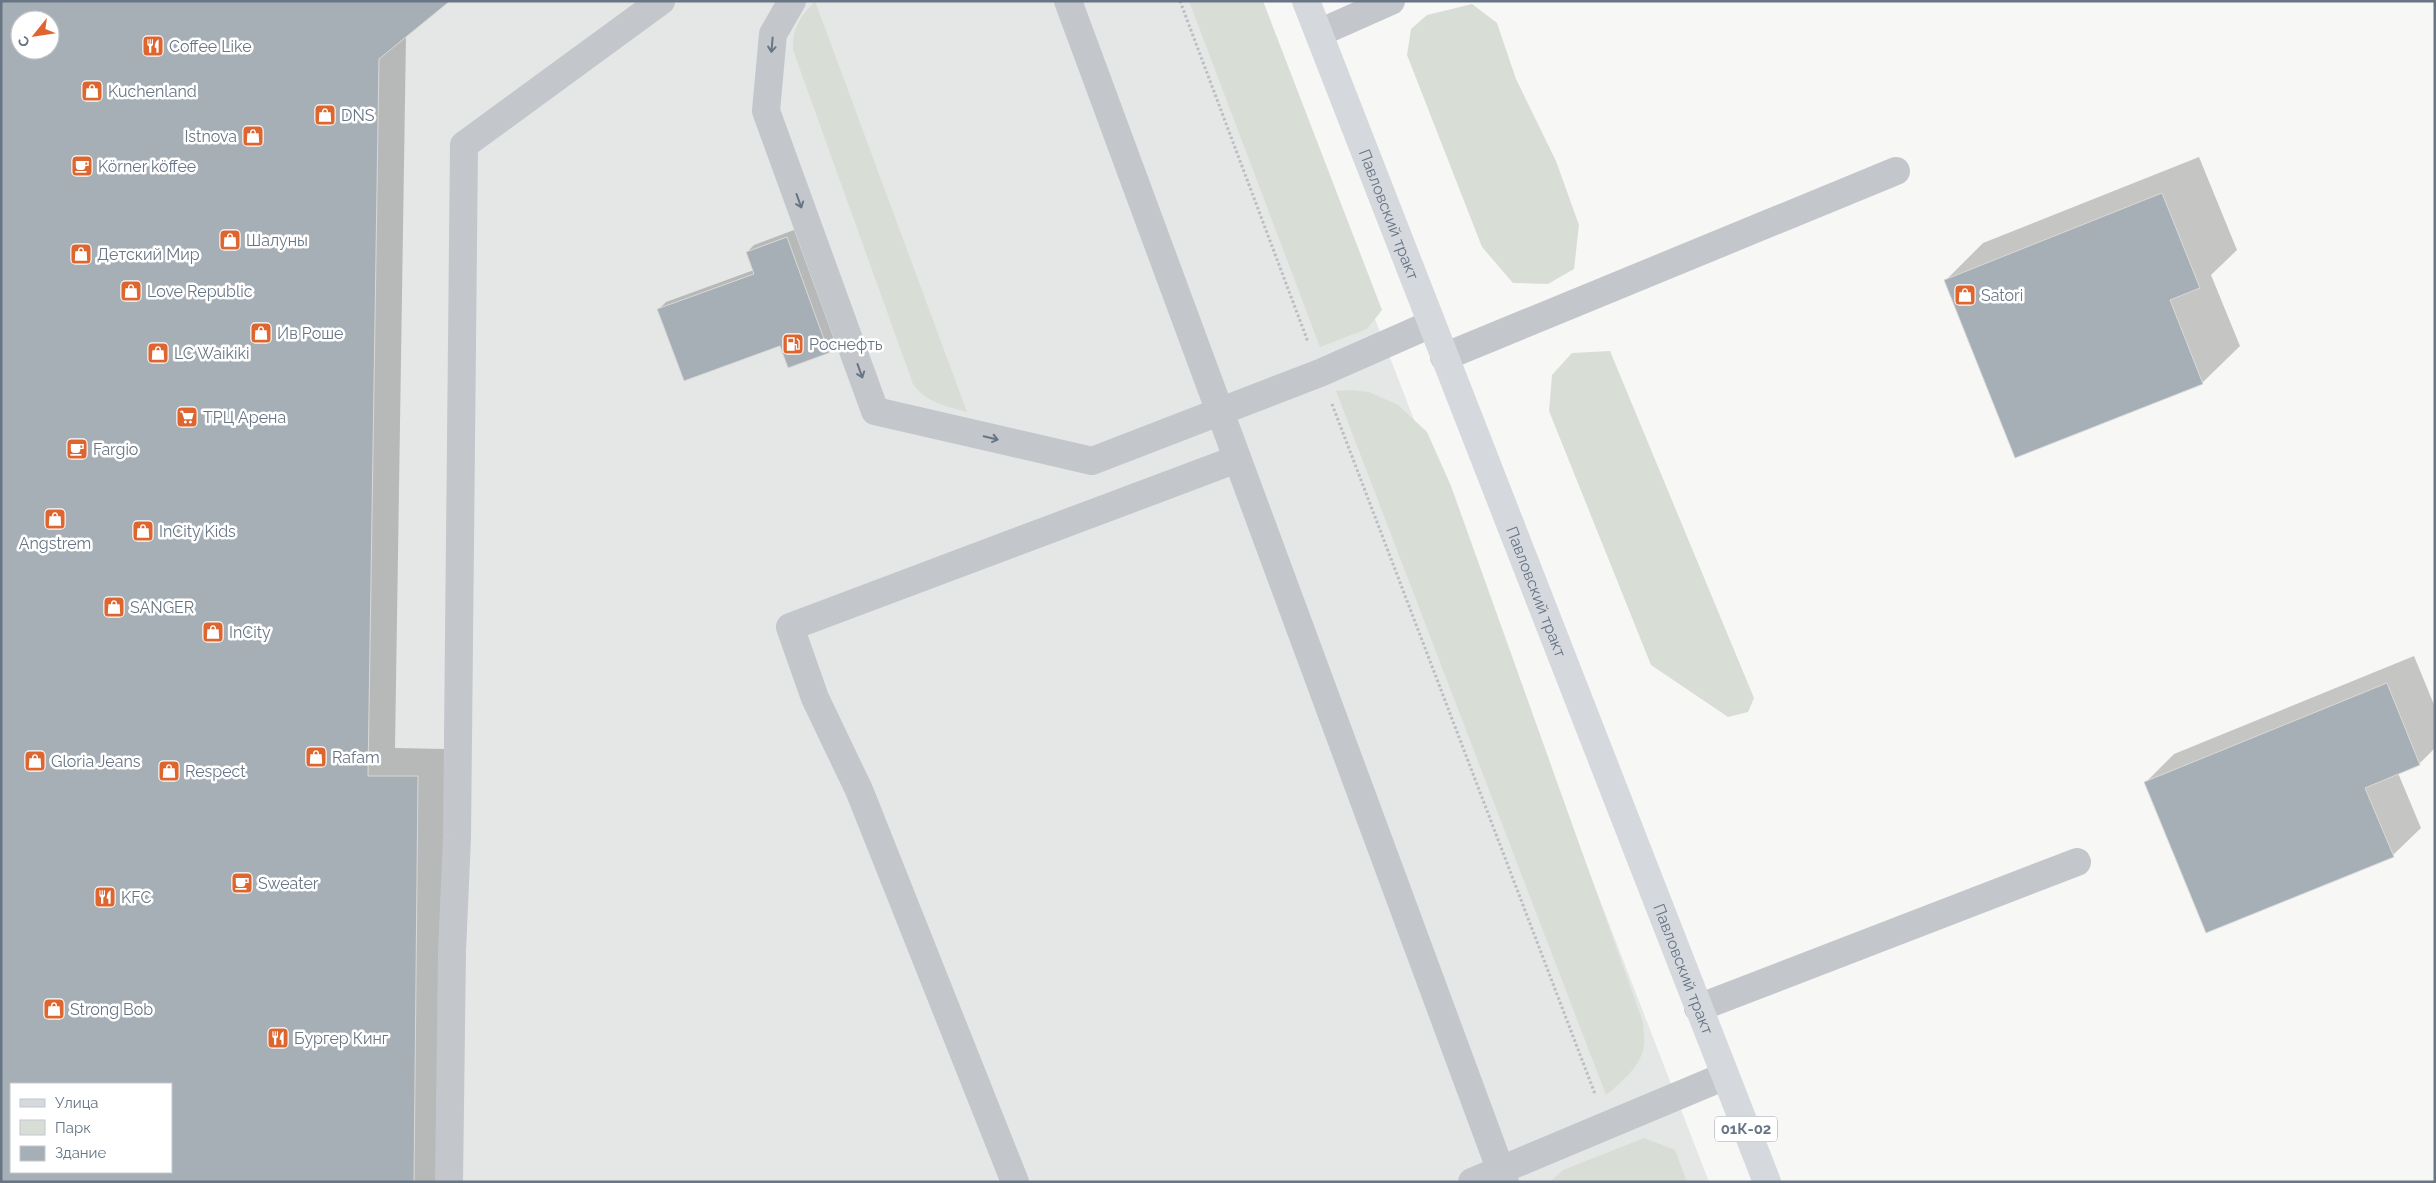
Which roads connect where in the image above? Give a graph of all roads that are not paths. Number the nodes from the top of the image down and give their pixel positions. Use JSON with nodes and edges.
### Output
{"nodes":[{"id":1,"x":661,"y":1,"type":"edge"},
{"id":2,"x":792,"y":1,"type":"edge"},
{"id":3,"x":1068,"y":1,"type":"edge"},
{"id":4,"x":1306,"y":1,"type":"edge"},
{"id":5,"x":1391,"y":1,"type":"edge"},
{"id":6,"x":1319,"y":33,"type":"junction"},
{"id":7,"x":1896,"y":171,"type":"dead end"},
{"id":8,"x":1430,"y":324,"type":"junction"},
{"id":9,"x":1444,"y":358,"type":"junction"},
{"id":10,"x":1219,"y":410,"type":"junction"},
{"id":11,"x":1237,"y":459,"type":"junction"},
{"id":12,"x":2076,"y":862,"type":"dead end"},
{"id":13,"x":1698,"y":1008,"type":"junction"},
{"id":14,"x":1725,"y":1076,"type":"junction"},
{"id":15,"x":1503,"y":1176,"type":"edge"},
{"id":16,"x":449,"y":1182,"type":"edge"},
{"id":17,"x":1015,"y":1182,"type":"edge"},
{"id":18,"x":1472,"y":1182,"type":"edge"},
{"id":19,"x":1767,"y":1182,"type":"edge"}],
"edges":[{"from":1,"to":16,"type":"lane"},
{"from":2,"to":10,"type":"lane","one_way":true},
{"from":3,"to":10,"type":"lane"},
{"from":4,"to":6,"type":"main road","name":"Павловский тракт"},
{"from":5,"to":6,"type":"lane"},
{"from":6,"to":8,"type":"main road","name":"Павловский тракт"},
{"from":7,"to":9,"type":"lane"},
{"from":8,"to":9,"type":"main road","name":"Павловский тракт"},
{"from":8,"to":10,"type":"lane"},
{"from":9,"to":13,"type":"main road","name":"Павловский тракт"},
{"from":10,"to":11,"type":"lane"},
{"from":11,"to":15,"type":"lane"},
{"from":11,"to":17,"type":"lane"},
{"from":12,"to":13,"type":"lane"},
{"from":13,"to":14,"type":"main road","name":"Павловский тракт"},
{"from":14,"to":15,"type":"lane"},
{"from":14,"to":19,"type":"main road","name":"Павловский тракт","number":"01К-02"},
{"from":15,"to":18,"type":"lane"}]}
